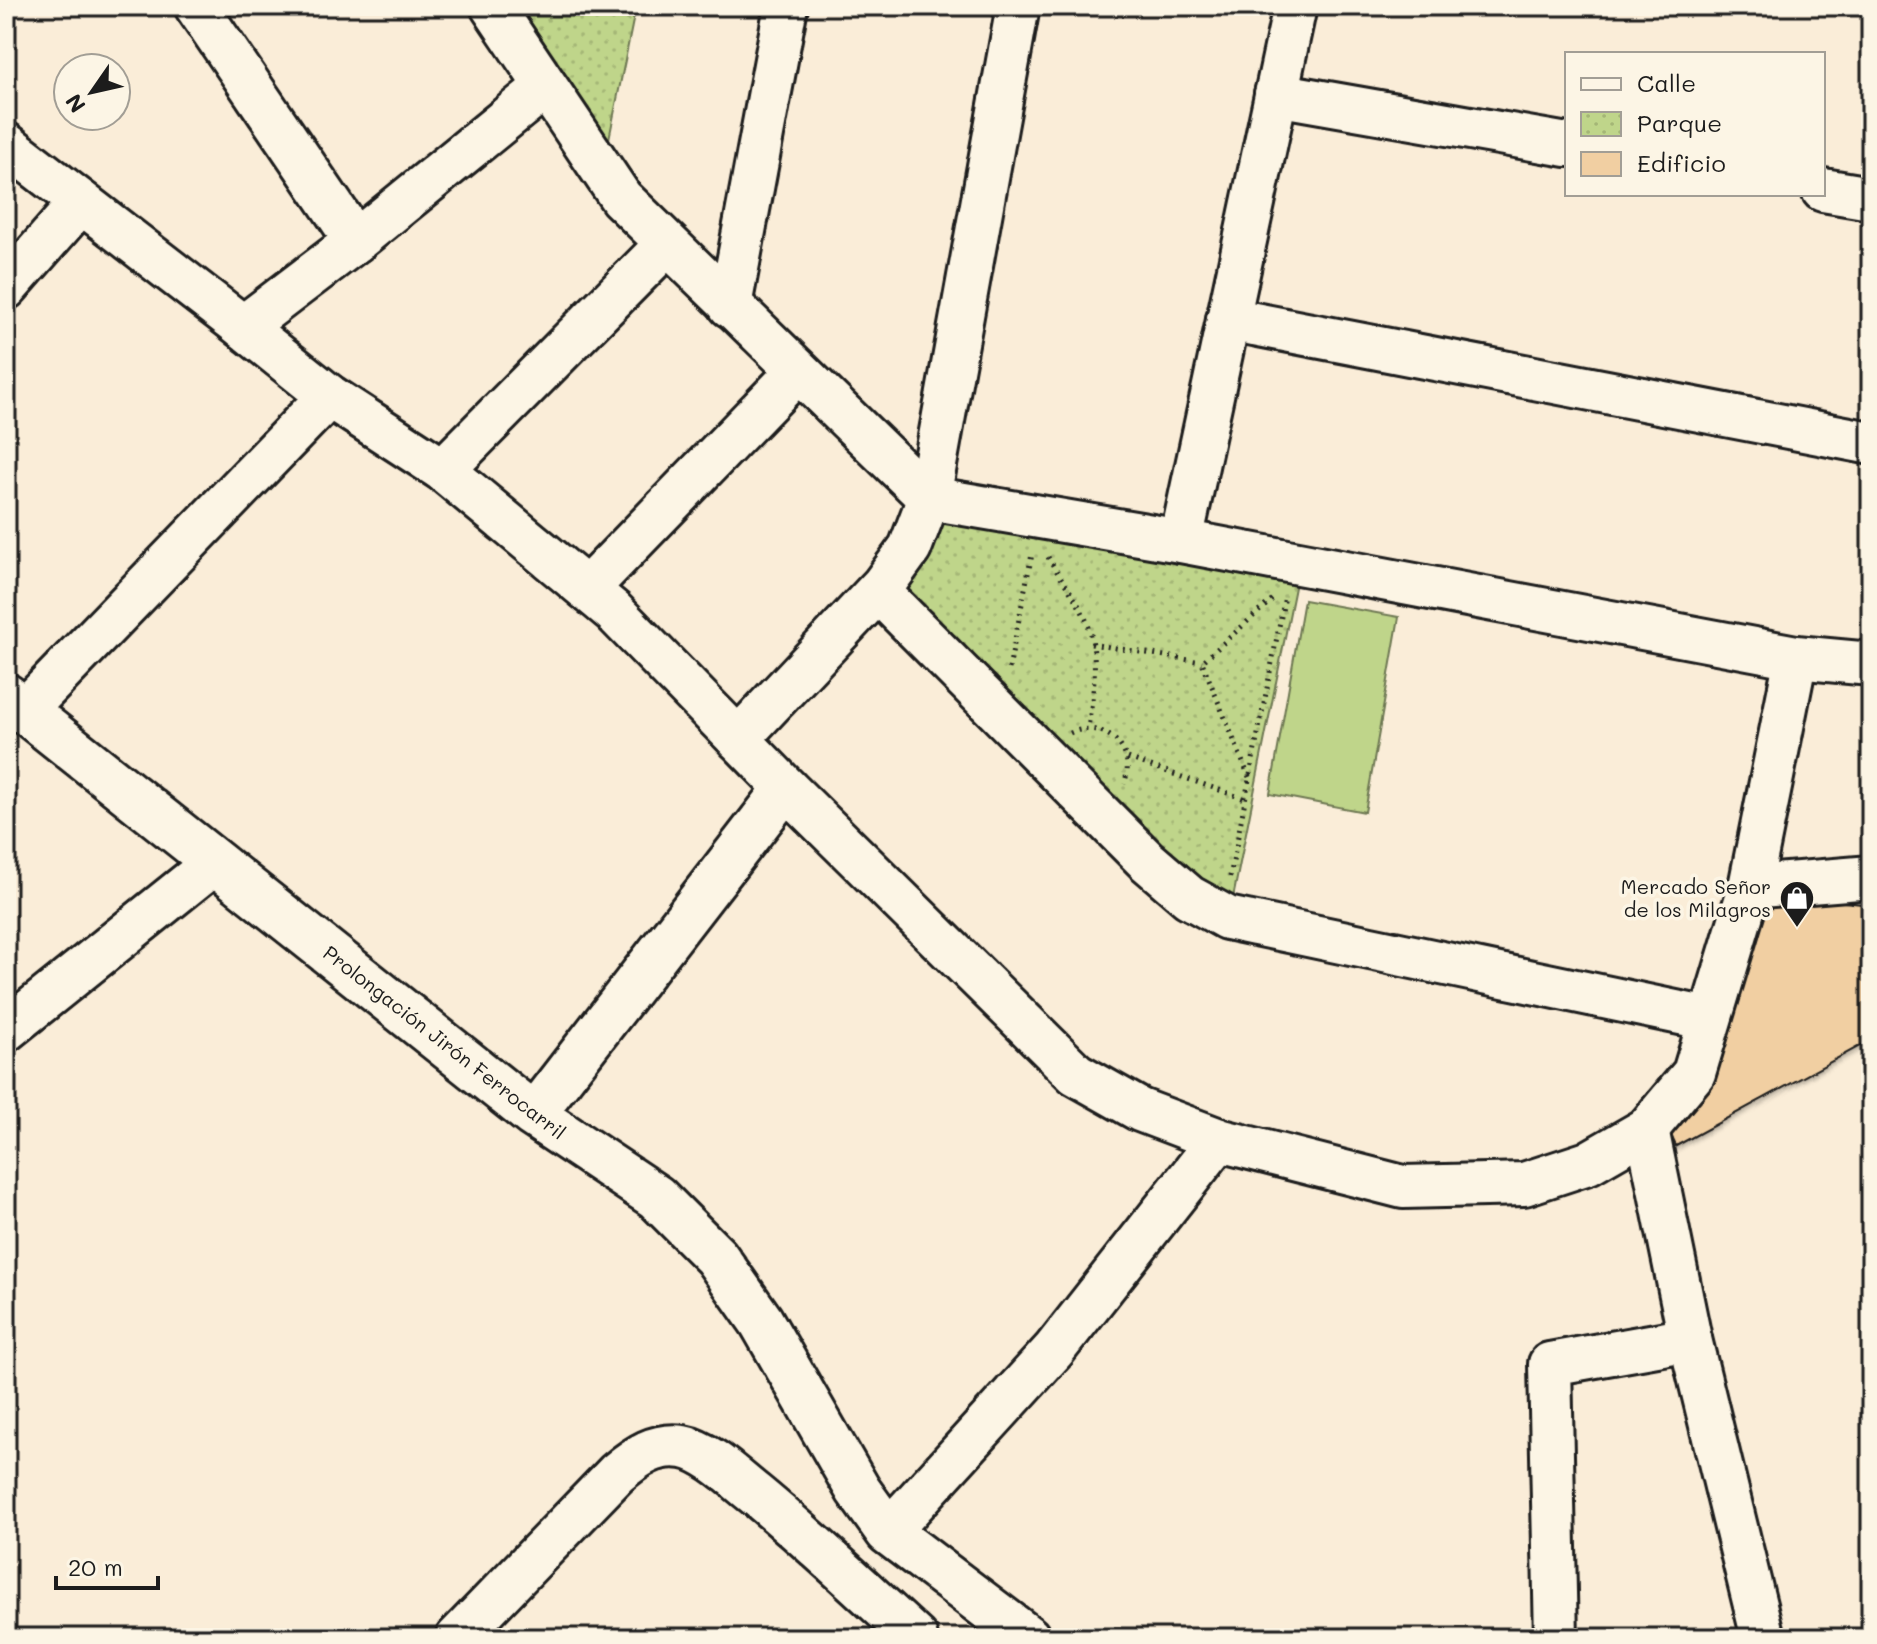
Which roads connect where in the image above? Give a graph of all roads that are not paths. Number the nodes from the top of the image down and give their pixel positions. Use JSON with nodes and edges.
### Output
{"nodes":[{"id":1,"x":196,"y":6,"type":"edge"},
{"id":2,"x":492,"y":6,"type":"edge"},
{"id":3,"x":786,"y":6,"type":"edge"},
{"id":4,"x":1018,"y":6,"type":"edge"},
{"id":5,"x":1295,"y":6,"type":"edge"},
{"id":6,"x":545,"y":87,"type":"junction"},
{"id":7,"x":1276,"y":94,"type":"junction"},
{"id":8,"x":6,"y":144,"type":"edge"},
{"id":9,"x":1565,"y":145,"type":"edge"},
{"id":10,"x":1825,"y":190,"type":"edge"},
{"id":11,"x":1871,"y":198,"type":"edge"},
{"id":12,"x":81,"y":202,"type":"junction"},
{"id":13,"x":356,"y":241,"type":"junction"},
{"id":14,"x":667,"y":244,"type":"junction"},
{"id":15,"x":6,"y":288,"type":"edge"},
{"id":16,"x":730,"y":306,"type":"junction"},
{"id":17,"x":1228,"y":319,"type":"junction"},
{"id":18,"x":243,"y":327,"type":"junction"},
{"id":19,"x":798,"y":371,"type":"junction"},
{"id":20,"x":329,"y":396,"type":"junction"},
{"id":21,"x":1871,"y":443,"type":"edge"},
{"id":22,"x":443,"y":470,"type":"junction"},
{"id":23,"x":929,"y":498,"type":"junction"},
{"id":24,"x":1181,"y":541,"type":"junction"},
{"id":25,"x":587,"y":589,"type":"junction"},
{"id":26,"x":878,"y":591,"type":"junction"},
{"id":27,"x":1796,"y":657,"type":"junction"},
{"id":28,"x":1871,"y":664,"type":"edge"},
{"id":29,"x":12,"y":705,"type":"edge"},
{"id":30,"x":738,"y":739,"type":"junction"},
{"id":31,"x":786,"y":788,"type":"junction"},
{"id":32,"x":215,"y":862,"type":"junction"},
{"id":33,"x":1871,"y":877,"type":"edge"},
{"id":34,"x":1750,"y":887,"type":"junction"},
{"id":35,"x":1709,"y":1019,"type":"junction"},
{"id":36,"x":6,"y":1030,"type":"edge"},
{"id":37,"x":533,"y":1115,"type":"junction"},
{"id":38,"x":1647,"y":1129,"type":"junction"},
{"id":39,"x":1219,"y":1140,"type":"junction"},
{"id":40,"x":1690,"y":1339,"type":"junction"},
{"id":41,"x":888,"y":1532,"type":"junction"},
{"id":42,"x":457,"y":1638,"type":"edge"},
{"id":43,"x":916,"y":1638,"type":"edge"},
{"id":44,"x":1028,"y":1638,"type":"edge"},
{"id":45,"x":1556,"y":1638,"type":"edge"},
{"id":46,"x":1763,"y":1638,"type":"edge"}],
"edges":[{"from":1,"to":13,"type":"street"},
{"from":2,"to":6,"type":"street"},
{"from":3,"to":16,"type":"street"},
{"from":4,"to":23,"type":"street"},
{"from":5,"to":7,"type":"street"},
{"from":6,"to":13,"type":"street"},
{"from":6,"to":14,"type":"street"},
{"from":7,"to":9,"type":"street"},
{"from":7,"to":17,"type":"street"},
{"from":8,"to":12,"type":"street"},
{"from":10,"to":11,"type":"street"},
{"from":12,"to":15,"type":"street"},
{"from":12,"to":18,"type":"street"},
{"from":13,"to":18,"type":"street"},
{"from":14,"to":16,"type":"street"},
{"from":14,"to":22,"type":"street"},
{"from":16,"to":19,"type":"street"},
{"from":17,"to":21,"type":"street"},
{"from":17,"to":24,"type":"street"},
{"from":18,"to":20,"type":"street"},
{"from":19,"to":23,"type":"street"},
{"from":19,"to":25,"type":"street"},
{"from":20,"to":22,"type":"street"},
{"from":20,"to":29,"type":"street"},
{"from":22,"to":25,"type":"street"},
{"from":23,"to":24,"type":"street"},
{"from":23,"to":26,"type":"street"},
{"from":24,"to":27,"type":"street"},
{"from":25,"to":30,"type":"street"},
{"from":26,"to":30,"type":"street"},
{"from":26,"to":35,"type":"street"},
{"from":27,"to":28,"type":"street"},
{"from":27,"to":34,"type":"street"},
{"from":29,"to":32,"type":"street","name":"Prolongación Jirón Ferrocarril"},
{"from":30,"to":31,"type":"street"},
{"from":31,"to":37,"type":"street"},
{"from":31,"to":39,"type":"street"},
{"from":32,"to":36,"type":"street"},
{"from":32,"to":37,"type":"street","name":"Prolongación Jirón Ferrocarril"},
{"from":33,"to":34,"type":"street"},
{"from":34,"to":35,"type":"street"},
{"from":35,"to":38,"type":"street"},
{"from":37,"to":41,"type":"street","name":"Prolongación Jirón Ferrocarril"},
{"from":38,"to":39,"type":"street"},
{"from":38,"to":40,"type":"street"},
{"from":39,"to":41,"type":"street"},
{"from":40,"to":45,"type":"street"},
{"from":40,"to":46,"type":"street"},
{"from":41,"to":44,"type":"street","name":"Prolongación Jirón Ferrocarril"},
{"from":42,"to":43,"type":"street"}]}
